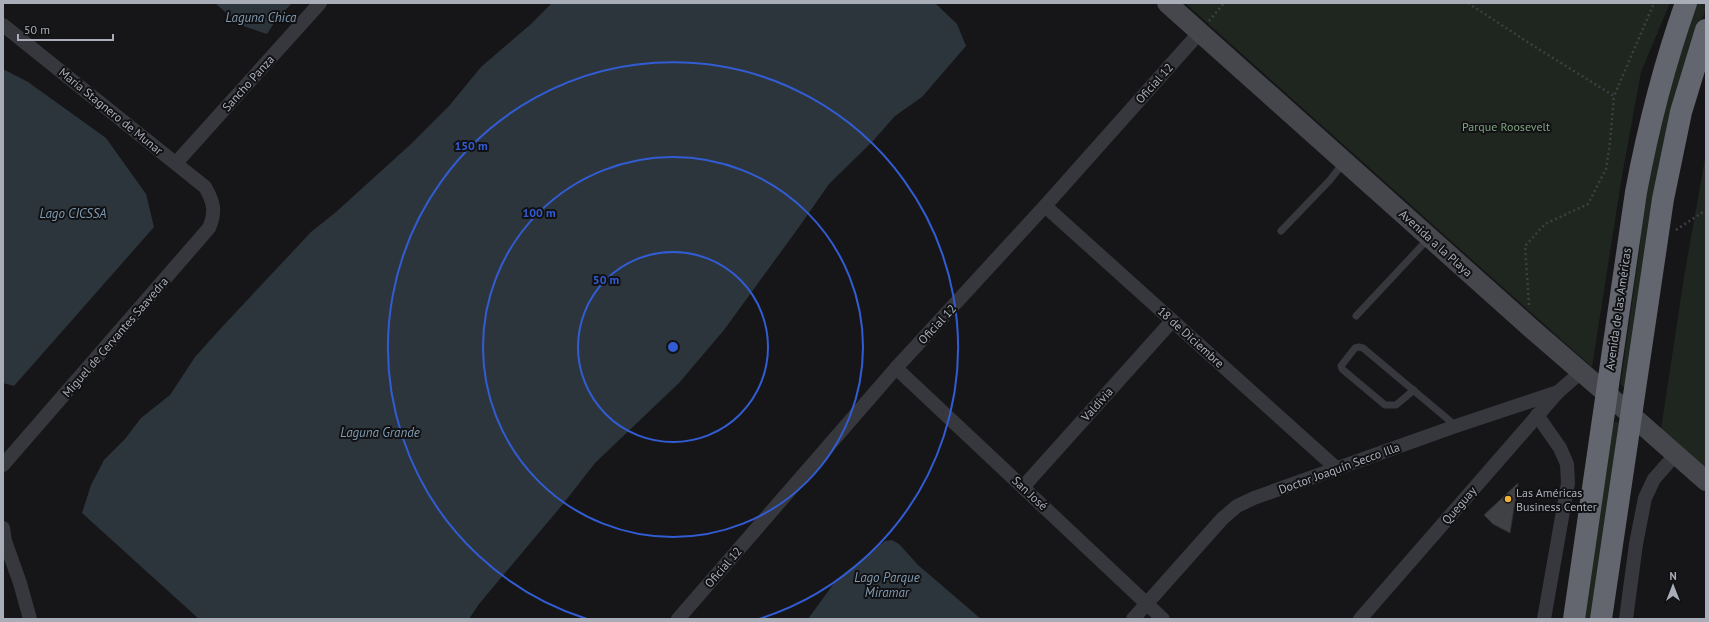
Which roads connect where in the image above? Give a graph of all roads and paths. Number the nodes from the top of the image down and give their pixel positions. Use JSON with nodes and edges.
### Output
{"nodes":[{"id":1,"x":320,"y":3,"type":"edge"},
{"id":2,"x":1167,"y":3,"type":"edge"},
{"id":3,"x":1224,"y":3,"type":"edge"},
{"id":4,"x":1468,"y":3,"type":"edge"},
{"id":5,"x":1654,"y":3,"type":"edge"},
{"id":6,"x":1686,"y":3,"type":"edge"},
{"id":7,"x":3,"y":25,"type":"edge"},
{"id":8,"x":1706,"y":30,"type":"edge"},
{"id":9,"x":1200,"y":32,"type":"junction"},
{"id":10,"x":1614,"y":96,"type":"junction"},
{"id":11,"x":1344,"y":162,"type":"junction"},
{"id":12,"x":176,"y":163,"type":"junction"},
{"id":13,"x":214,"y":203,"type":"joint"},
{"id":14,"x":1045,"y":206,"type":"junction"},
{"id":15,"x":1706,"y":210,"type":"edge"},
{"id":16,"x":1281,"y":231,"type":"dead end"},
{"id":17,"x":1430,"y":238,"type":"junction"},
{"id":18,"x":1655,"y":244,"type":"junction"},
{"id":19,"x":1356,"y":316,"type":"dead end"},
{"id":20,"x":1172,"y":321,"type":"junction"},
{"id":21,"x":1533,"y":330,"type":"junction"},
{"id":22,"x":896,"y":368,"type":"junction"},
{"id":23,"x":1580,"y":372,"type":"junction"},
{"id":24,"x":1414,"y":390,"type":"junction"},
{"id":25,"x":1558,"y":392,"type":"junction"},
{"id":26,"x":1607,"y":394,"type":"junction"},
{"id":27,"x":1630,"y":414,"type":"junction"},
{"id":28,"x":1538,"y":415,"type":"junction"},
{"id":29,"x":1456,"y":426,"type":"junction"},
{"id":30,"x":1676,"y":454,"type":"junction"},
{"id":31,"x":3,"y":465,"type":"edge"},
{"id":32,"x":1336,"y":468,"type":"junction"},
{"id":33,"x":1706,"y":481,"type":"edge"},
{"id":34,"x":1023,"y":487,"type":"junction"},
{"id":35,"x":4,"y":537,"type":"edge"},
{"id":36,"x":3,"y":574,"type":"edge"},
{"id":37,"x":20,"y":583,"type":"junction"},
{"id":38,"x":1146,"y":604,"type":"junction"},
{"id":39,"x":30,"y":619,"type":"edge"},
{"id":40,"x":678,"y":619,"type":"edge"},
{"id":41,"x":1133,"y":619,"type":"edge"},
{"id":42,"x":1163,"y":619,"type":"edge"},
{"id":43,"x":1360,"y":619,"type":"edge"},
{"id":44,"x":1544,"y":619,"type":"edge"},
{"id":45,"x":1574,"y":619,"type":"edge"},
{"id":46,"x":1601,"y":619,"type":"edge"},
{"id":47,"x":1626,"y":619,"type":"edge"}],
"edges":[{"from":1,"to":12,"type":"street","name":"Sancho Panza"},
{"from":2,"to":9,"type":"street","name":"Avenida a la Playa"},
{"from":3,"to":9,"type":"path"},
{"from":4,"to":10,"type":"path"},
{"from":5,"to":10,"type":"path"},
{"from":6,"to":26,"type":"highway","name":"Avenida de las Américas"},
{"from":7,"to":12,"type":"street","name":"María Stagnero de Munar"},
{"from":8,"to":18,"type":"highway"},
{"from":9,"to":11,"type":"street","name":"Avenida a la Playa"},
{"from":9,"to":14,"type":"street","name":"Oficial 12"},
{"from":10,"to":21,"type":"path"},
{"from":11,"to":16,"type":"lane"},
{"from":11,"to":17,"type":"street","name":"Avenida a la Playa"},
{"from":12,"to":13,"type":"street","name":"María Stagnero de Munar"},
{"from":13,"to":31,"type":"street","name":"Miguel de Cervantes Saavedra"},
{"from":14,"to":20,"type":"street","name":"18 de Diciembre"},
{"from":14,"to":22,"type":"street","name":"Oficial 12"},
{"from":15,"to":18,"type":"path"},
{"from":17,"to":19,"type":"lane"},
{"from":17,"to":21,"type":"street","name":"Avenida a la Playa"},
{"from":18,"to":27,"type":"highway"},
{"from":20,"to":32,"type":"street","name":"18 de Diciembre"},
{"from":20,"to":34,"type":"street","name":"Valdivia"},
{"from":21,"to":23,"type":"street","name":"Avenida a la Playa"},
{"from":22,"to":34,"type":"street","name":"San José"},
{"from":22,"to":40,"type":"street","name":"Oficial 12"},
{"from":23,"to":25,"type":"street","name":"Doctor Joaquín Secco Illa"},
{"from":23,"to":26,"type":"street","name":"Avenida a la Playa"},
{"from":24,"to":24,"type":"lane"},
{"from":24,"to":29,"type":"lane"},
{"from":25,"to":28,"type":"street","name":"Queguay"},
{"from":25,"to":29,"type":"street","name":"Doctor Joaquín Secco Illa"},
{"from":26,"to":27,"type":"street","name":"Avenida a la Playa"},
{"from":26,"to":45,"type":"highway","name":"Avenida de las Américas"},
{"from":27,"to":30,"type":"street","name":"Avenida a la Playa"},
{"from":27,"to":46,"type":"highway"},
{"from":28,"to":43,"type":"street","name":"Queguay"},
{"from":28,"to":44,"type":"street"},
{"from":29,"to":32,"type":"street","name":"Doctor Joaquín Secco Illa"},
{"from":30,"to":33,"type":"street","name":"Avenida a la Playa"},
{"from":30,"to":47,"type":"street"},
{"from":32,"to":38,"type":"street","name":"Doctor Joaquín Secco Illa"},
{"from":34,"to":38,"type":"street","name":"San José"},
{"from":35,"to":37,"type":"street"},
{"from":36,"to":37,"type":"street"},
{"from":37,"to":39,"type":"street"},
{"from":38,"to":41,"type":"street","name":"Doctor Joaquín Secco Illa"},
{"from":38,"to":42,"type":"street","name":"San José"}]}
